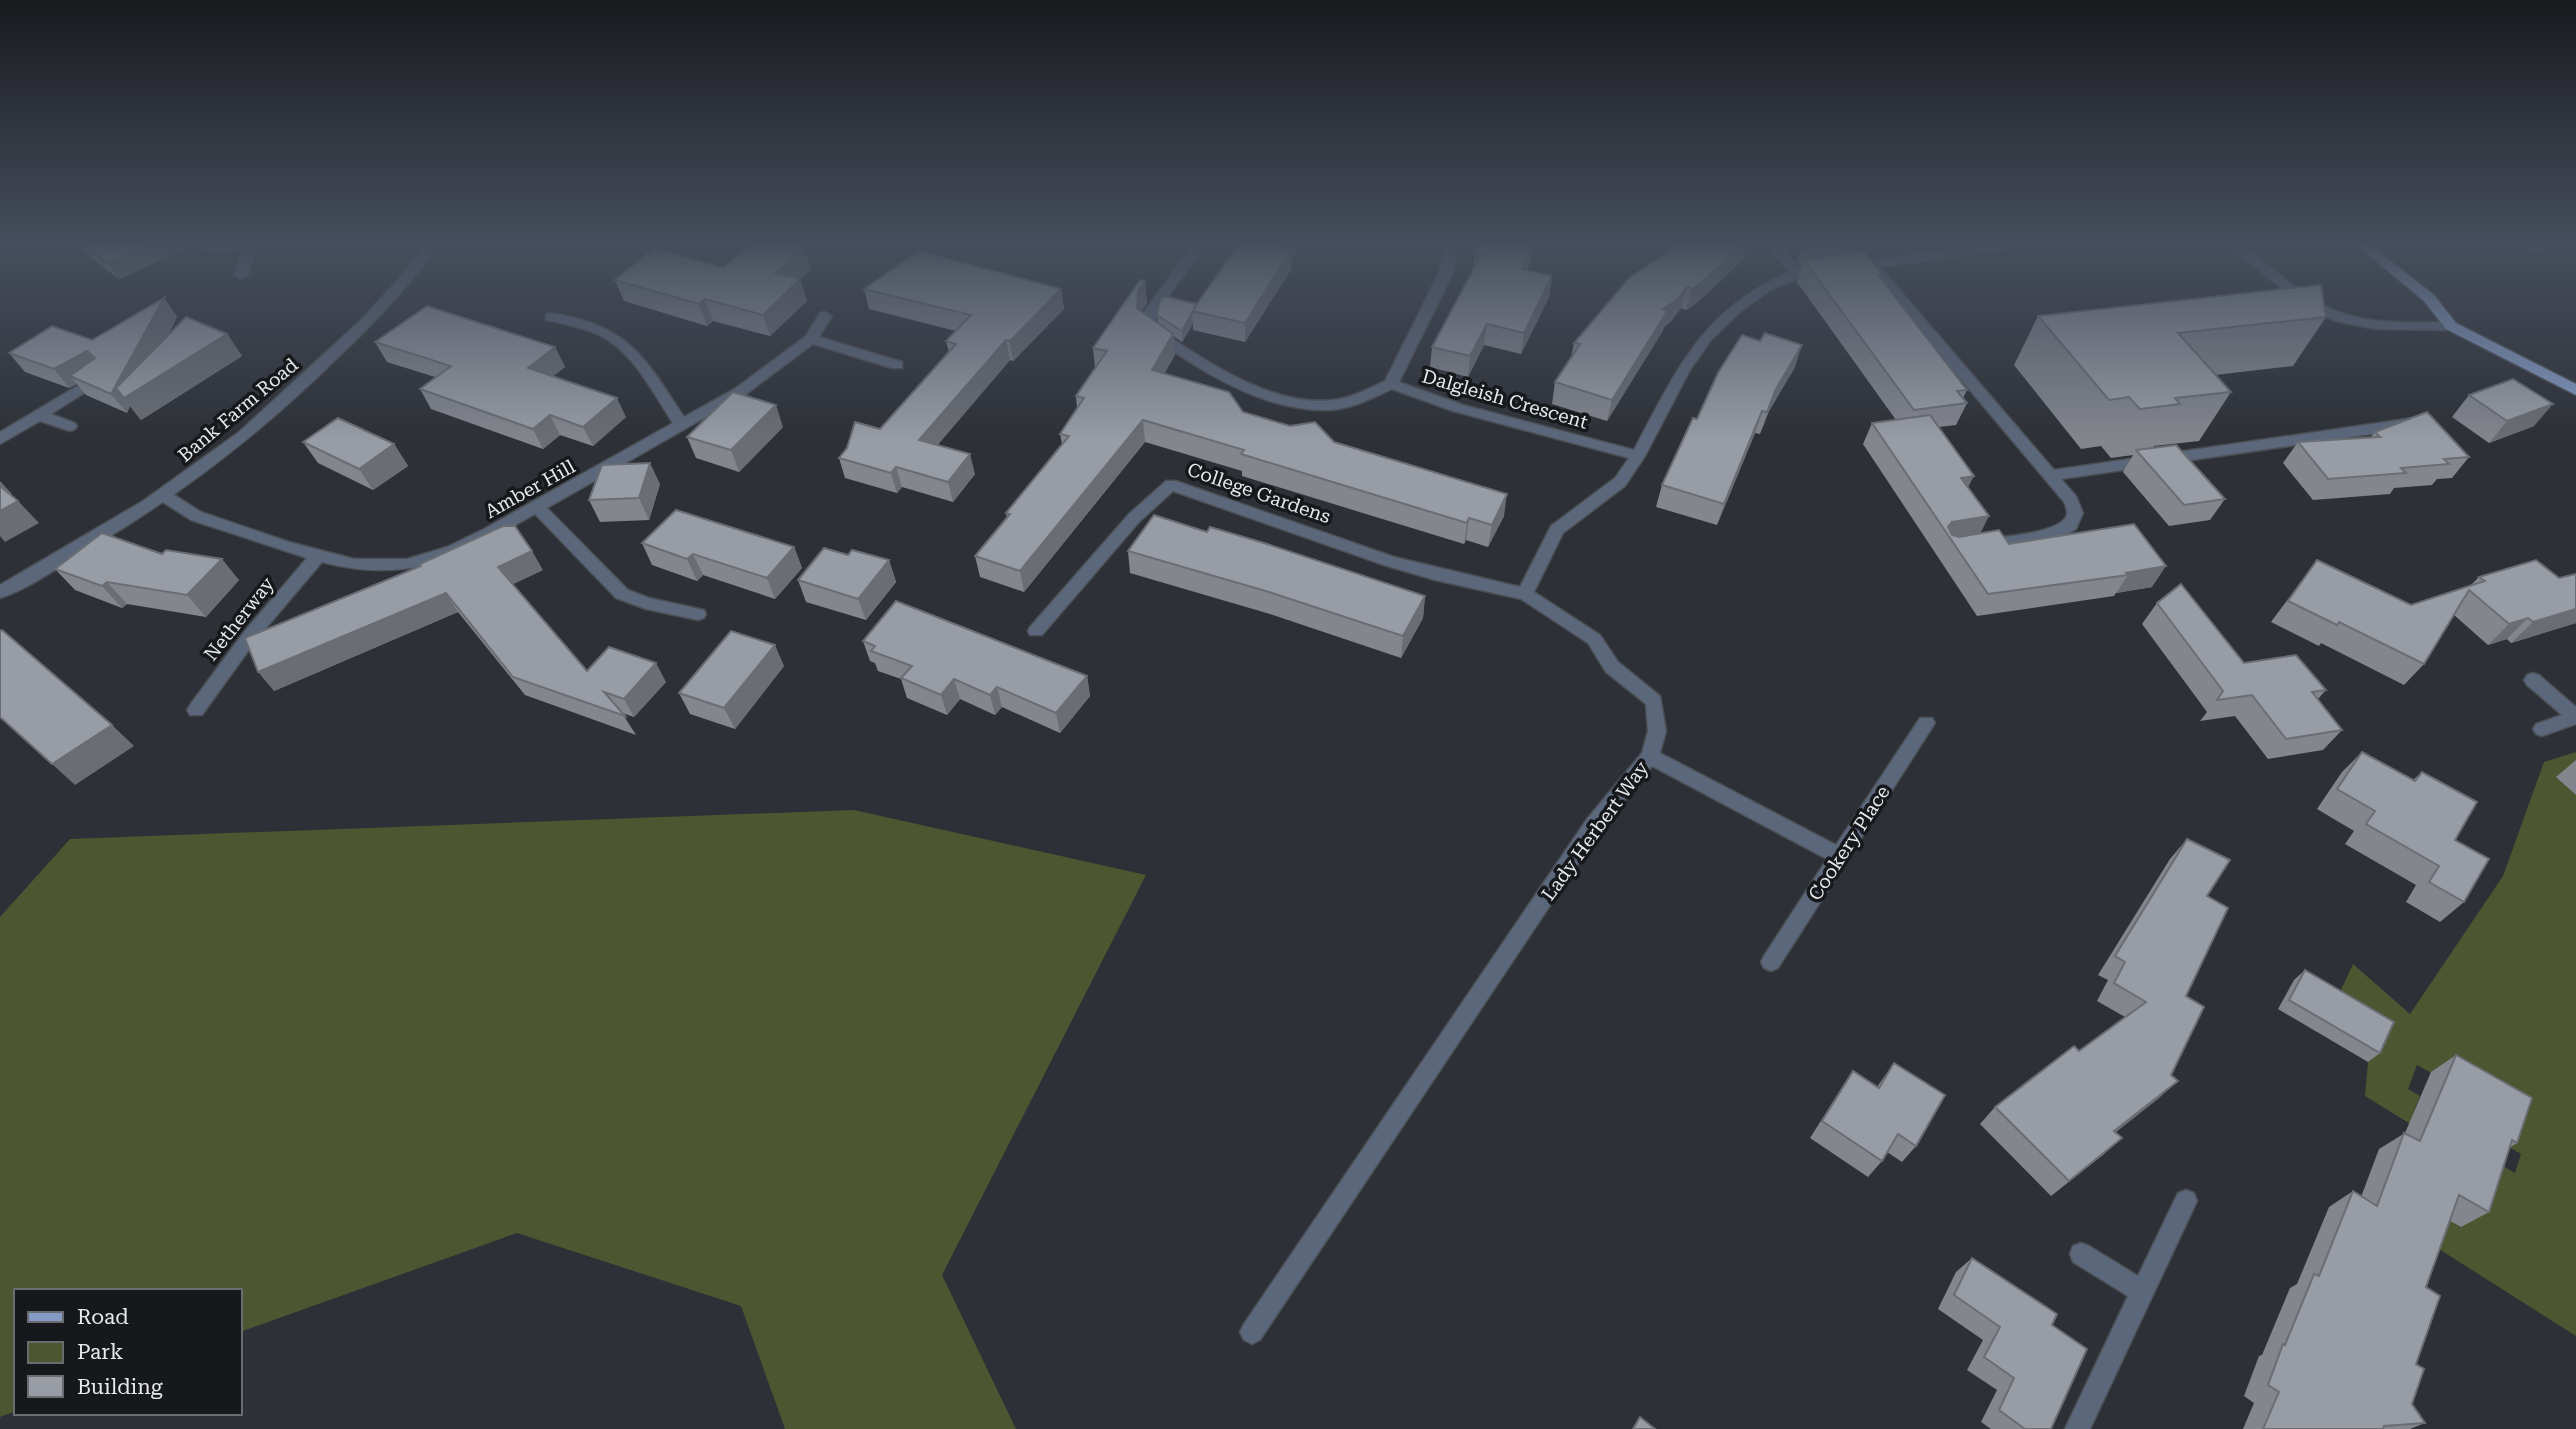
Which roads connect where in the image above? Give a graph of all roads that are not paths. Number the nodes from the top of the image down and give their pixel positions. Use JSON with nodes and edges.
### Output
{"nodes":[{"id":1,"x":379,"y":309,"type":"edge"},
{"id":2,"x":1153,"y":309,"type":"edge"},
{"id":3,"x":1427,"y":309,"type":"edge"},
{"id":4,"x":1735,"y":309,"type":"edge"},
{"id":5,"x":1909,"y":309,"type":"edge"},
{"id":6,"x":2320,"y":309,"type":"edge"},
{"id":7,"x":2437,"y":309,"type":"edge"},
{"id":8,"x":825,"y":316,"type":"dead end"},
{"id":9,"x":551,"y":317,"type":"dead end"},
{"id":10,"x":2451,"y":326,"type":"junction"},
{"id":11,"x":811,"y":339,"type":"junction"},
{"id":12,"x":897,"y":365,"type":"dead end"},
{"id":13,"x":101,"y":376,"type":"edge"},
{"id":14,"x":1391,"y":384,"type":"junction"},
{"id":15,"x":2576,"y":390,"type":"edge"},
{"id":16,"x":39,"y":415,"type":"junction"},
{"id":17,"x":2419,"y":422,"type":"edge"},
{"id":18,"x":70,"y":426,"type":"dead end"},
{"id":19,"x":682,"y":426,"type":"junction"},
{"id":20,"x":0,"y":439,"type":"edge"},
{"id":21,"x":1638,"y":456,"type":"junction"},
{"id":22,"x":2052,"y":475,"type":"junction"},
{"id":23,"x":163,"y":495,"type":"junction"},
{"id":24,"x":538,"y":508,"type":"junction"},
{"id":25,"x":1962,"y":548,"type":"edge"},
{"id":26,"x":318,"y":556,"type":"junction"},
{"id":27,"x":0,"y":592,"type":"edge"},
{"id":28,"x":1525,"y":594,"type":"junction"},
{"id":29,"x":698,"y":614,"type":"dead end"},
{"id":30,"x":1036,"y":631,"type":"dead end"},
{"id":31,"x":2533,"y":680,"type":"dead end"},
{"id":32,"x":195,"y":710,"type":"dead end"},
{"id":33,"x":2576,"y":717,"type":"edge"},
{"id":34,"x":1926,"y":723,"type":"dead end"},
{"id":35,"x":2542,"y":729,"type":"dead end"},
{"id":36,"x":1650,"y":756,"type":"junction"},
{"id":37,"x":1841,"y":857,"type":"junction"},
{"id":38,"x":1771,"y":962,"type":"dead end"},
{"id":39,"x":2186,"y":1201,"type":"dead end"},
{"id":40,"x":2081,"y":1254,"type":"dead end"},
{"id":41,"x":2143,"y":1292,"type":"junction"},
{"id":42,"x":1252,"y":1332,"type":"dead end"},
{"id":43,"x":2077,"y":1429,"type":"edge"}],
"edges":[{"from":1,"to":23,"type":"street","name":"Bank Farm Road"},
{"from":2,"to":14,"type":"street"},
{"from":3,"to":14,"type":"street","name":"Dalgleish Crescent"},
{"from":4,"to":21,"type":"street"},
{"from":5,"to":22,"type":"street"},
{"from":6,"to":10,"type":"street"},
{"from":7,"to":10,"type":"main road"},
{"from":8,"to":11,"type":"street","name":"Amber Hill"},
{"from":9,"to":19,"type":"street"},
{"from":10,"to":15,"type":"main road"},
{"from":11,"to":12,"type":"street"},
{"from":11,"to":19,"type":"street","name":"Amber Hill"},
{"from":13,"to":16,"type":"street"},
{"from":14,"to":21,"type":"street","name":"Dalgleish Crescent"},
{"from":16,"to":18,"type":"street"},
{"from":16,"to":20,"type":"street"},
{"from":17,"to":22,"type":"street"},
{"from":19,"to":24,"type":"street","name":"Amber Hill"},
{"from":21,"to":28,"type":"street"},
{"from":22,"to":25,"type":"street"},
{"from":23,"to":26,"type":"street","name":"Amber Hill"},
{"from":23,"to":27,"type":"street","name":"Bank Farm Road"},
{"from":24,"to":26,"type":"street","name":"Amber Hill"},
{"from":24,"to":29,"type":"street"},
{"from":26,"to":32,"type":"street","name":"Netherway"},
{"from":28,"to":30,"type":"street","name":"College Gardens"},
{"from":28,"to":36,"type":"street","name":"Lady Herbert Way"},
{"from":31,"to":33,"type":"street"},
{"from":33,"to":35,"type":"street"},
{"from":34,"to":37,"type":"street","name":"Cookery Place"},
{"from":36,"to":37,"type":"street"},
{"from":36,"to":42,"type":"street","name":"Lady Herbert Way"},
{"from":37,"to":38,"type":"street","name":"Cookery Place"},
{"from":39,"to":41,"type":"street"},
{"from":40,"to":41,"type":"street"},
{"from":41,"to":43,"type":"street"}]}
